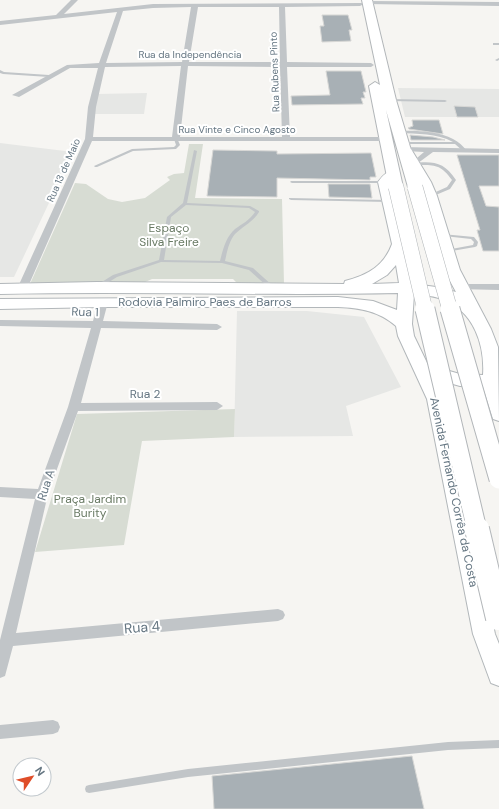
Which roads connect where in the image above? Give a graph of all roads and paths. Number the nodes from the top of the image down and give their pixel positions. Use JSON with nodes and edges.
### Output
{"nodes":[{"id":1,"x":75,"y":0,"type":"edge"},
{"id":2,"x":457,"y":0,"type":"edge"},
{"id":3,"x":364,"y":2,"type":"edge"},
{"id":4,"x":446,"y":4,"type":"junction"},
{"id":5,"x":499,"y":4,"type":"edge"},
{"id":6,"x":194,"y":5,"type":"junction"},
{"id":7,"x":282,"y":5,"type":"junction"},
{"id":8,"x":121,"y":9,"type":"junction"},
{"id":9,"x":58,"y":16,"type":"junction"},
{"id":10,"x":0,"y":23,"type":"edge"},
{"id":11,"x":494,"y":44,"type":"dead end"},
{"id":12,"x":499,"y":44,"type":"edge"},
{"id":13,"x":102,"y":64,"type":"junction"},
{"id":14,"x":185,"y":64,"type":"junction"},
{"id":15,"x":284,"y":64,"type":"junction"},
{"id":16,"x":371,"y":65,"type":"junction"},
{"id":17,"x":0,"y":71,"type":"edge"},
{"id":18,"x":49,"y":76,"type":"junction"},
{"id":19,"x":16,"y":95,"type":"dead end"},
{"id":20,"x":390,"y":100,"type":"junction"},
{"id":21,"x":445,"y":101,"type":"dead end"},
{"id":22,"x":286,"y":138,"type":"junction"},
{"id":23,"x":89,"y":139,"type":"junction"},
{"id":24,"x":176,"y":139,"type":"junction"},
{"id":25,"x":384,"y":139,"type":"junction"},
{"id":26,"x":458,"y":143,"type":"junction"},
{"id":27,"x":430,"y":147,"type":"junction"},
{"id":28,"x":405,"y":148,"type":"junction"},
{"id":29,"x":195,"y":151,"type":"dead end"},
{"id":30,"x":465,"y":151,"type":"junction"},
{"id":31,"x":499,"y":151,"type":"edge"},
{"id":32,"x":96,"y":166,"type":"dead end"},
{"id":33,"x":292,"y":182,"type":"dead end"},
{"id":34,"x":390,"y":186,"type":"junction"},
{"id":35,"x":430,"y":196,"type":"junction"},
{"id":36,"x":291,"y":199,"type":"dead end"},
{"id":37,"x":185,"y":204,"type":"junction"},
{"id":38,"x":441,"y":235,"type":"junction"},
{"id":39,"x":399,"y":244,"type":"junction"},
{"id":40,"x":446,"y":252,"type":"junction"},
{"id":41,"x":162,"y":261,"type":"junction"},
{"id":42,"x":222,"y":262,"type":"junction"},
{"id":43,"x":97,"y":287,"type":"junction"},
{"id":44,"x":460,"y":287,"type":"junction"},
{"id":45,"x":407,"y":288,"type":"junction"},
{"id":46,"x":499,"y":288,"type":"edge"},
{"id":47,"x":0,"y":289,"type":"edge"},
{"id":48,"x":22,"y":289,"type":"junction"},
{"id":49,"x":273,"y":289,"type":"junction"},
{"id":50,"x":319,"y":290,"type":"junction"},
{"id":51,"x":103,"y":302,"type":"junction"},
{"id":52,"x":0,"y":304,"type":"edge"},
{"id":53,"x":475,"y":314,"type":"junction"},
{"id":54,"x":0,"y":323,"type":"edge"},
{"id":55,"x":404,"y":324,"type":"junction"},
{"id":56,"x":96,"y":326,"type":"junction"},
{"id":57,"x":217,"y":327,"type":"dead end"},
{"id":58,"x":418,"y":364,"type":"junction"},
{"id":59,"x":490,"y":382,"type":"junction"},
{"id":60,"x":217,"y":406,"type":"dead end"},
{"id":61,"x":74,"y":407,"type":"junction"},
{"id":62,"x":499,"y":414,"type":"edge"},
{"id":63,"x":499,"y":479,"type":"edge"},
{"id":64,"x":0,"y":492,"type":"edge"},
{"id":65,"x":42,"y":494,"type":"junction"},
{"id":66,"x":278,"y":615,"type":"dead end"},
{"id":67,"x":499,"y":619,"type":"edge"},
{"id":68,"x":7,"y":640,"type":"junction"},
{"id":69,"x":0,"y":671,"type":"edge"},
{"id":70,"x":499,"y":675,"type":"edge"},
{"id":71,"x":53,"y":727,"type":"dead end"},
{"id":72,"x":0,"y":732,"type":"edge"},
{"id":73,"x":499,"y":744,"type":"edge"},
{"id":74,"x":89,"y":789,"type":"dead end"}],
"edges":[{"from":1,"to":9,"type":"street"},
{"from":2,"to":4,"type":"street"},
{"from":3,"to":4,"type":"street"},
{"from":3,"to":7,"type":"street"},
{"from":3,"to":16,"type":"highway","name":"Avenida Fernando Corrêa da Costa"},
{"from":3,"to":20,"type":"highway"},
{"from":4,"to":5,"type":"street"},
{"from":6,"to":7,"type":"street"},
{"from":6,"to":8,"type":"street"},
{"from":6,"to":14,"type":"street"},
{"from":7,"to":15,"type":"street","name":"Rua Rubens Pinto"},
{"from":8,"to":9,"type":"street"},
{"from":8,"to":13,"type":"street","name":"Rua 13 de Maio"},
{"from":9,"to":10,"type":"street"},
{"from":11,"to":12,"type":"lane"},
{"from":13,"to":14,"type":"street","name":"Rua da Independência"},
{"from":13,"to":18,"type":"street","name":"Rua da Independência"},
{"from":13,"to":23,"type":"street","name":"Rua 13 de Maio"},
{"from":14,"to":15,"type":"street","name":"Rua da Independência"},
{"from":14,"to":24,"type":"street"},
{"from":15,"to":16,"type":"street","name":"Rua da Independência"},
{"from":15,"to":22,"type":"street","name":"Rua Rubens Pinto"},
{"from":16,"to":25,"type":"highway","name":"Avenida Fernando Corrêa da Costa"},
{"from":17,"to":18,"type":"lane"},
{"from":18,"to":19,"type":"street","name":"Rua da Independência"},
{"from":20,"to":21,"type":"lane"},
{"from":20,"to":28,"type":"highway"},
{"from":22,"to":24,"type":"street","name":"Rua Vinte e Cinco Agosto"},
{"from":22,"to":25,"type":"street","name":"Rua Vinte e Cinco Agosto"},
{"from":23,"to":24,"type":"street","name":"Rua Vinte e Cinco Agosto"},
{"from":23,"to":48,"type":"street","name":"Rua 13 de Maio"},
{"from":24,"to":32,"type":"lane"},
{"from":25,"to":34,"type":"highway","name":"Avenida Fernando Corrêa da Costa"},
{"from":26,"to":27,"type":"lane"},
{"from":26,"to":28,"type":"lane"},
{"from":26,"to":30,"type":"lane"},
{"from":27,"to":28,"type":"street"},
{"from":27,"to":28,"type":"street"},
{"from":27,"to":30,"type":"street"},
{"from":28,"to":35,"type":"main road"},
{"from":28,"to":35,"type":"lane"},
{"from":28,"to":63,"type":"highway","bridge":true},
{"from":29,"to":37,"type":"lane"},
{"from":30,"to":31,"type":"street"},
{"from":33,"to":34,"type":"lane"},
{"from":34,"to":36,"type":"lane"},
{"from":34,"to":39,"type":"main road","name":"Avenida Fernando Corrêa da Costa"},
{"from":34,"to":67,"type":"highway","name":"Avenida Fernando Corrêa da Costa","bridge":true},
{"from":35,"to":38,"type":"main road"},
{"from":37,"to":41,"type":"lane"},
{"from":37,"to":42,"type":"lane"},
{"from":38,"to":40,"type":"main road"},
{"from":38,"to":40,"type":"lane"},
{"from":39,"to":45,"type":"main road","name":"Avenida Fernando Corrêa da Costa"},
{"from":39,"to":50,"type":"main road"},
{"from":40,"to":44,"type":"main road"},
{"from":41,"to":42,"type":"lane"},
{"from":41,"to":43,"type":"lane"},
{"from":42,"to":49,"type":"lane"},
{"from":43,"to":48,"type":"main road","name":"Rodovia Palmiro Paes de Barros"},
{"from":43,"to":49,"type":"main road","name":"Rodovia Palmiro Paes de Barros"},
{"from":44,"to":46,"type":"street"},
{"from":44,"to":53,"type":"main road"},
{"from":45,"to":50,"type":"main road","name":"Rodovia Palmiro Paes de Barros"},
{"from":45,"to":53,"type":"main road","name":"Rodovia Palmiro Paes de Barros"},
{"from":45,"to":55,"type":"main road","name":"Avenida Fernando Corrêa da Costa"},
{"from":47,"to":48,"type":"main road","name":"Rodovia Palmiro Paes de Barros"},
{"from":49,"to":50,"type":"main road","name":"Rodovia Palmiro Paes de Barros"},
{"from":51,"to":52,"type":"main road","name":"Rodovia Palmiro Paes de Barros"},
{"from":51,"to":55,"type":"main road","name":"Rodovia Palmiro Paes de Barros"},
{"from":51,"to":56,"type":"street","name":"Rua A"},
{"from":53,"to":59,"type":"main road"},
{"from":54,"to":56,"type":"street","name":"Rua 1"},
{"from":55,"to":58,"type":"main road","name":"Avenida Fernando Corrêa da Costa"},
{"from":56,"to":57,"type":"street","name":"Rua 1"},
{"from":56,"to":61,"type":"street","name":"Rua A"},
{"from":58,"to":59,"type":"main road"},
{"from":58,"to":70,"type":"main road","name":"Avenida Fernando Corrêa da Costa"},
{"from":59,"to":62,"type":"main road"},
{"from":60,"to":61,"type":"street","name":"Rua 2"},
{"from":61,"to":65,"type":"street","name":"Rua A"},
{"from":64,"to":65,"type":"street"},
{"from":65,"to":68,"type":"street","name":"Rua A"},
{"from":66,"to":68,"type":"street","name":"Rua 4"},
{"from":68,"to":69,"type":"street","name":"Rua A"},
{"from":71,"to":72,"type":"street"},
{"from":73,"to":74,"type":"lane"}]}
